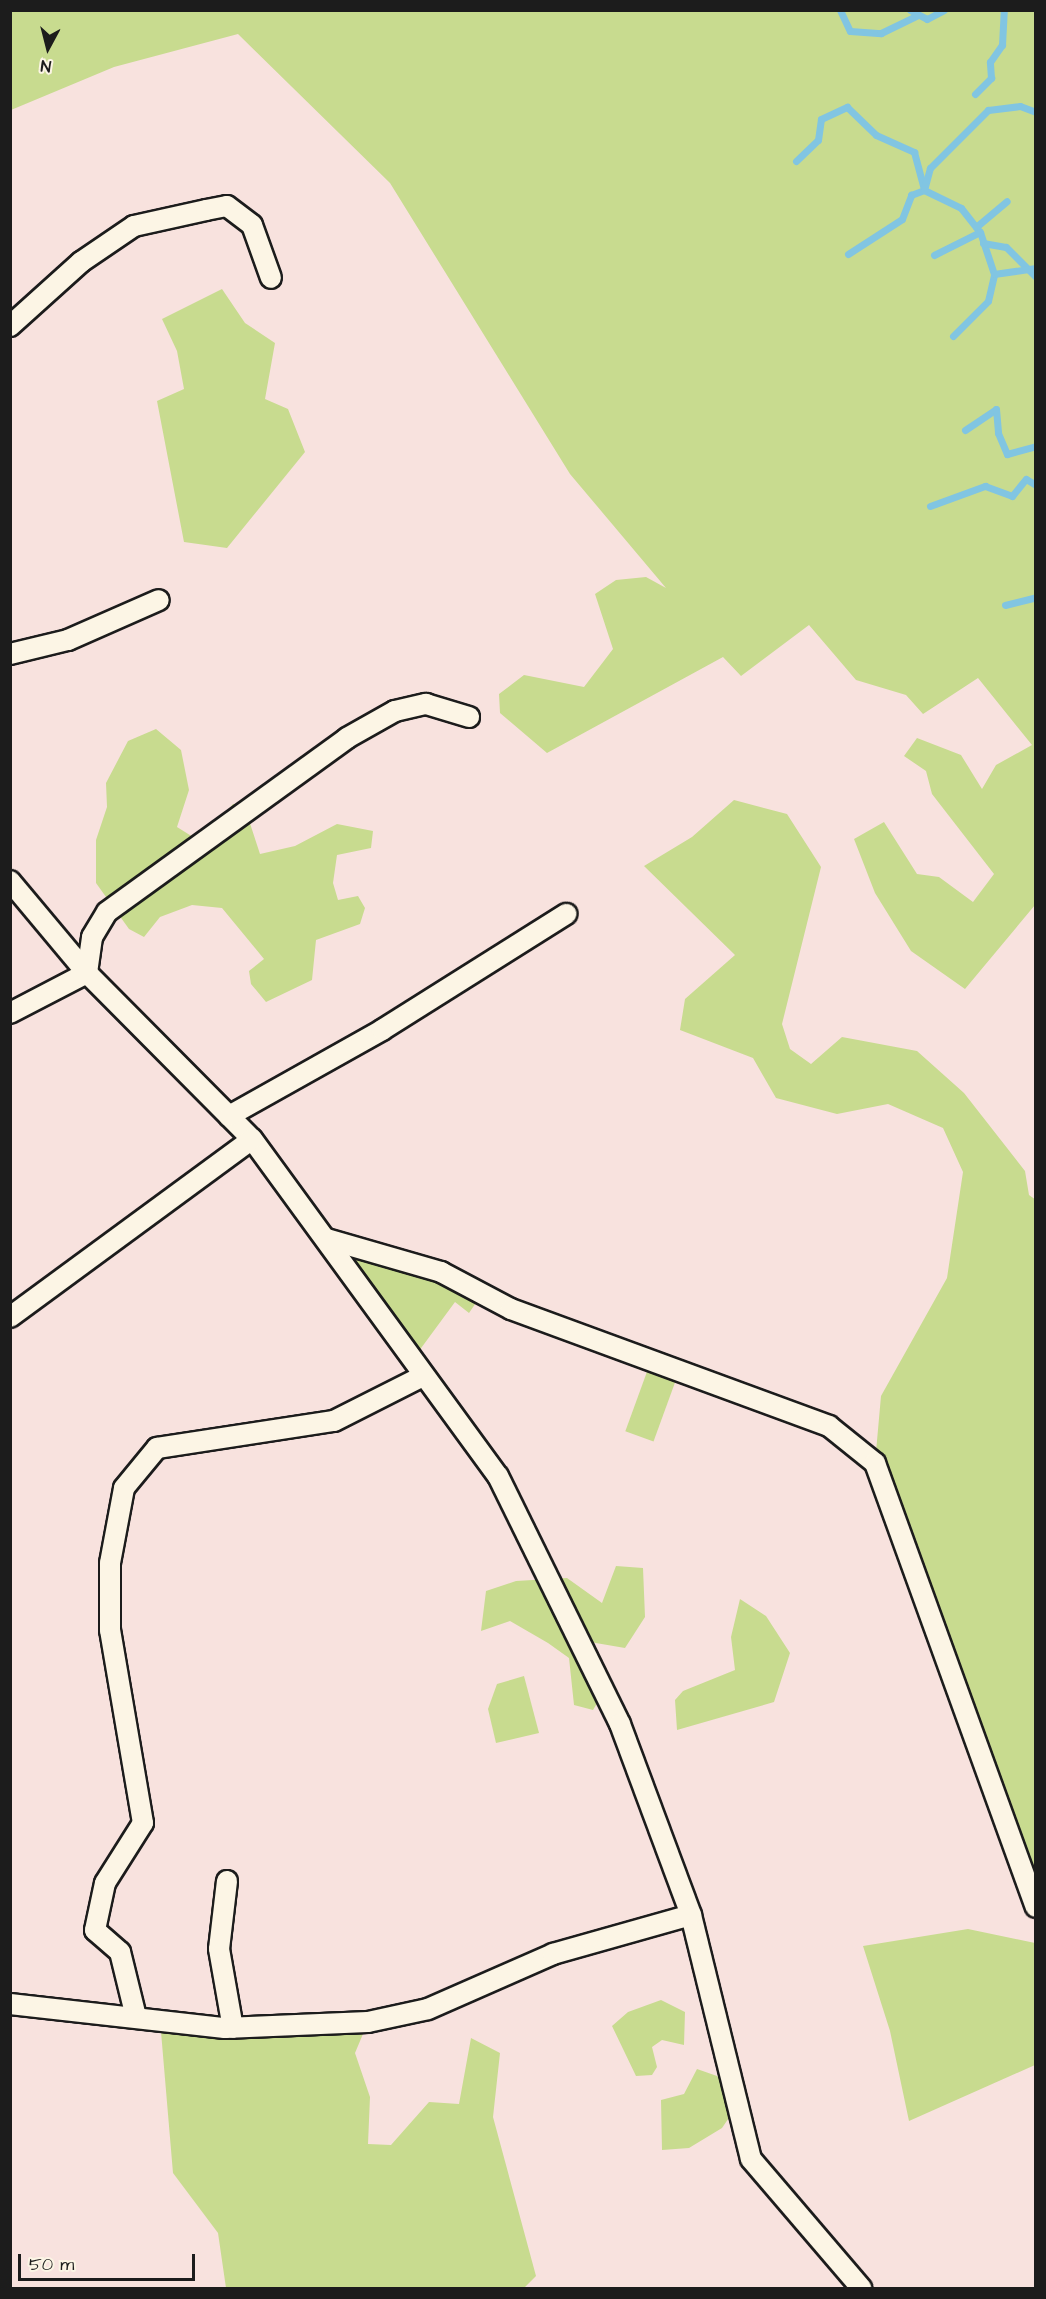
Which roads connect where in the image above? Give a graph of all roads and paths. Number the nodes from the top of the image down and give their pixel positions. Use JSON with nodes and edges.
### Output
{"nodes":[{"id":1,"x":271,"y":278,"type":"dead end"},
{"id":2,"x":10,"y":326,"type":"edge"},
{"id":3,"x":159,"y":600,"type":"dead end"},
{"id":4,"x":10,"y":654,"type":"edge"},
{"id":5,"x":469,"y":717,"type":"dead end"},
{"id":6,"x":10,"y":881,"type":"edge"},
{"id":7,"x":566,"y":915,"type":"dead end"},
{"id":8,"x":87,"y":973,"type":"junction"},
{"id":9,"x":10,"y":1013,"type":"edge"},
{"id":10,"x":229,"y":1116,"type":"junction"},
{"id":11,"x":252,"y":1139,"type":"junction"},
{"id":12,"x":327,"y":1239,"type":"junction"},
{"id":13,"x":10,"y":1317,"type":"edge"},
{"id":14,"x":423,"y":1376,"type":"junction"},
{"id":15,"x":227,"y":1881,"type":"dead end"},
{"id":16,"x":1035,"y":1907,"type":"edge"},
{"id":17,"x":691,"y":1915,"type":"junction"},
{"id":18,"x":10,"y":2004,"type":"edge"},
{"id":19,"x":136,"y":2017,"type":"junction"},
{"id":20,"x":233,"y":2028,"type":"junction"},
{"id":21,"x":861,"y":2289,"type":"edge"}],
"edges":[{"from":1,"to":2,"type":"street"},
{"from":3,"to":4,"type":"street"},
{"from":5,"to":8,"type":"street"},
{"from":6,"to":8,"type":"street"},
{"from":7,"to":10,"type":"street"},
{"from":8,"to":9,"type":"street"},
{"from":8,"to":10,"type":"street"},
{"from":10,"to":11,"type":"street"},
{"from":11,"to":12,"type":"street"},
{"from":11,"to":13,"type":"street"},
{"from":12,"to":14,"type":"street"},
{"from":12,"to":16,"type":"street"},
{"from":14,"to":17,"type":"street"},
{"from":14,"to":19,"type":"street"},
{"from":15,"to":20,"type":"street"},
{"from":17,"to":20,"type":"street"},
{"from":17,"to":21,"type":"street"},
{"from":18,"to":19,"type":"street"},
{"from":19,"to":20,"type":"street"}]}
